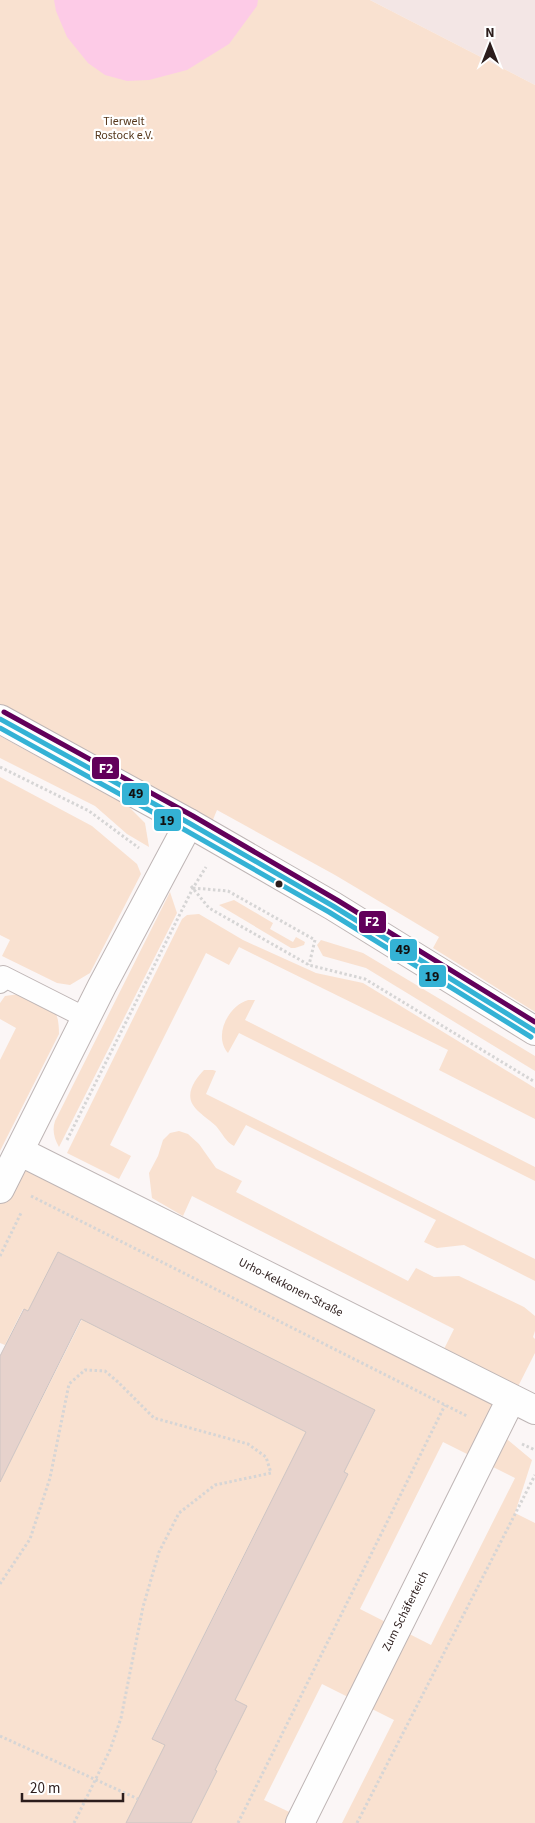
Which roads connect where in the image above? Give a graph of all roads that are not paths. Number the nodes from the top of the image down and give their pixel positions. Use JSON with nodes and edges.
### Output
{"nodes":[{"id":1,"x":0,"y":720,"type":"edge"},
{"id":2,"x":188,"y":823,"type":"junction"},
{"id":3,"x":1,"y":978,"type":"edge"},
{"id":4,"x":86,"y":1018,"type":"junction"},
{"id":5,"x":535,"y":1031,"type":"edge"},
{"id":6,"x":19,"y":1150,"type":"junction"},
{"id":7,"x":0,"y":1188,"type":"edge"},
{"id":8,"x":523,"y":1404,"type":"edge"},
{"id":9,"x":300,"y":1823,"type":"edge"}],
"edges":[{"from":1,"to":2,"type":"street"},
{"from":2,"to":4,"type":"street"},
{"from":2,"to":5,"type":"street"},
{"from":3,"to":4,"type":"lane"},
{"from":4,"to":6,"type":"street"},
{"from":6,"to":7,"type":"street"},
{"from":6,"to":8,"type":"street","name":"Urho-Kekkonen-Straße"},
{"from":8,"to":9,"type":"street","name":"Zum Schäferteich"}]}
